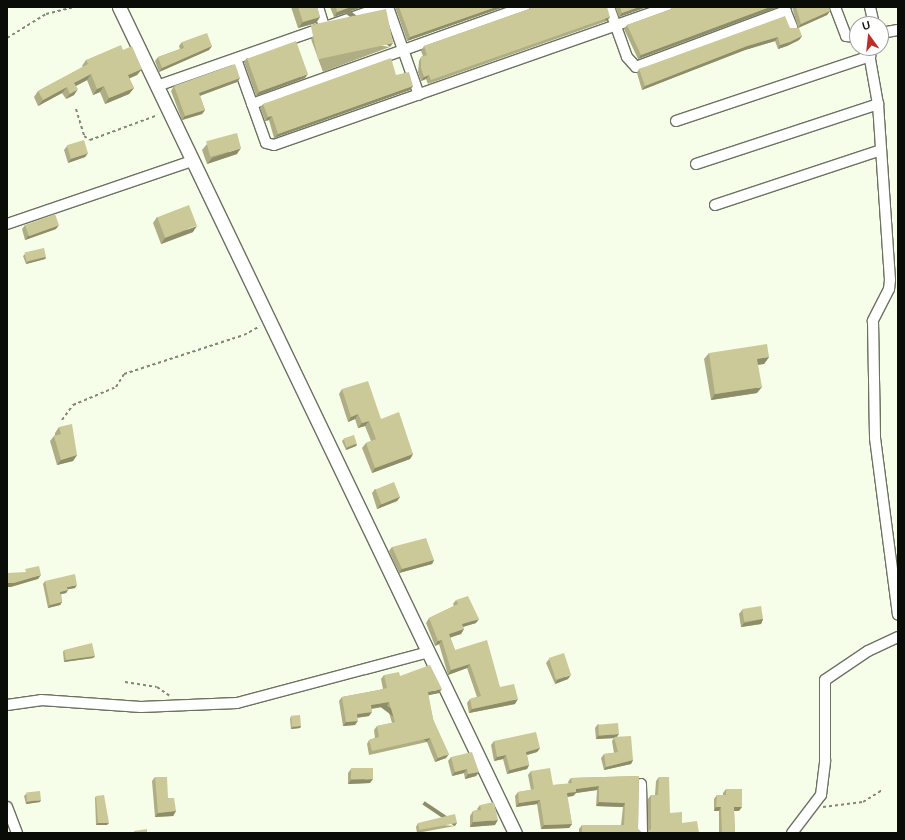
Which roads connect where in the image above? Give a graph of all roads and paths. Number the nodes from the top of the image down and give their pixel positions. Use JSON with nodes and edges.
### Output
{"nodes":[{"id":1,"x":75,"y":7,"type":"edge"},
{"id":2,"x":119,"y":7,"type":"edge"},
{"id":3,"x":318,"y":7,"type":"edge"},
{"id":4,"x":388,"y":7,"type":"edge"},
{"id":5,"x":524,"y":7,"type":"edge"},
{"id":6,"x":609,"y":7,"type":"edge"},
{"id":7,"x":667,"y":7,"type":"edge"},
{"id":8,"x":835,"y":7,"type":"edge"},
{"id":9,"x":376,"y":8,"type":"edge"},
{"id":10,"x":785,"y":9,"type":"edge"},
{"id":11,"x":616,"y":26,"type":"junction"},
{"id":12,"x":324,"y":27,"type":"junction"},
{"id":13,"x":792,"y":27,"type":"edge"},
{"id":14,"x":849,"y":36,"type":"edge"},
{"id":15,"x":7,"y":38,"type":"edge"},
{"id":16,"x":403,"y":50,"type":"junction"},
{"id":17,"x":858,"y":56,"type":"edge"},
{"id":18,"x":870,"y":56,"type":"edge"},
{"id":19,"x":236,"y":59,"type":"junction"},
{"id":20,"x":157,"y":86,"type":"junction"},
{"id":21,"x":419,"y":95,"type":"junction"},
{"id":22,"x":252,"y":104,"type":"junction"},
{"id":23,"x":878,"y":104,"type":"junction"},
{"id":24,"x":76,"y":109,"type":"dead end"},
{"id":25,"x":168,"y":110,"type":"junction"},
{"id":26,"x":676,"y":121,"type":"dead end"},
{"id":27,"x":880,"y":150,"type":"junction"},
{"id":28,"x":192,"y":162,"type":"junction"},
{"id":29,"x":696,"y":164,"type":"dead end"},
{"id":30,"x":715,"y":205,"type":"dead end"},
{"id":31,"x":7,"y":224,"type":"edge"},
{"id":32,"x":269,"y":322,"type":"junction"},
{"id":33,"x":62,"y":420,"type":"dead end"},
{"id":34,"x":898,"y":615,"type":"edge"},
{"id":35,"x":898,"y":637,"type":"edge"},
{"id":36,"x":429,"y":652,"type":"junction"},
{"id":37,"x":124,"y":682,"type":"dead end"},
{"id":38,"x":7,"y":705,"type":"edge"},
{"id":39,"x":190,"y":706,"type":"junction"},
{"id":40,"x":640,"y":784,"type":"edge"},
{"id":41,"x":882,"y":790,"type":"dead end"},
{"id":42,"x":7,"y":807,"type":"edge"},
{"id":43,"x":815,"y":807,"type":"junction"},
{"id":44,"x":17,"y":833,"type":"edge"},
{"id":45,"x":515,"y":833,"type":"edge"},
{"id":46,"x":642,"y":833,"type":"edge"},
{"id":47,"x":792,"y":833,"type":"edge"}],
"edges":[{"from":1,"to":15,"type":"path"},
{"from":2,"to":20,"type":"main road"},
{"from":3,"to":12,"type":"street"},
{"from":4,"to":16,"type":"street"},
{"from":5,"to":16,"type":"street"},
{"from":6,"to":11,"type":"street"},
{"from":7,"to":11,"type":"street"},
{"from":8,"to":14,"type":"street"},
{"from":9,"to":12,"type":"street"},
{"from":10,"to":11,"type":"street"},
{"from":10,"to":13,"type":"street"},
{"from":11,"to":21,"type":"street"},
{"from":12,"to":19,"type":"street"},
{"from":16,"to":21,"type":"street"},
{"from":16,"to":22,"type":"street"},
{"from":17,"to":26,"type":"street"},
{"from":18,"to":23,"type":"street"},
{"from":19,"to":20,"type":"street"},
{"from":19,"to":22,"type":"street"},
{"from":20,"to":25,"type":"main road"},
{"from":21,"to":22,"type":"street"},
{"from":23,"to":27,"type":"street"},
{"from":23,"to":29,"type":"street"},
{"from":24,"to":25,"type":"path"},
{"from":25,"to":28,"type":"main road"},
{"from":27,"to":30,"type":"street"},
{"from":27,"to":34,"type":"street"},
{"from":28,"to":31,"type":"street"},
{"from":28,"to":32,"type":"main road"},
{"from":32,"to":33,"type":"path"},
{"from":32,"to":36,"type":"main road"},
{"from":35,"to":43,"type":"street"},
{"from":36,"to":39,"type":"street"},
{"from":36,"to":45,"type":"main road"},
{"from":37,"to":39,"type":"path"},
{"from":38,"to":39,"type":"street"},
{"from":40,"to":46,"type":"street"},
{"from":41,"to":43,"type":"path"},
{"from":42,"to":44,"type":"street"},
{"from":43,"to":47,"type":"street"}]}
